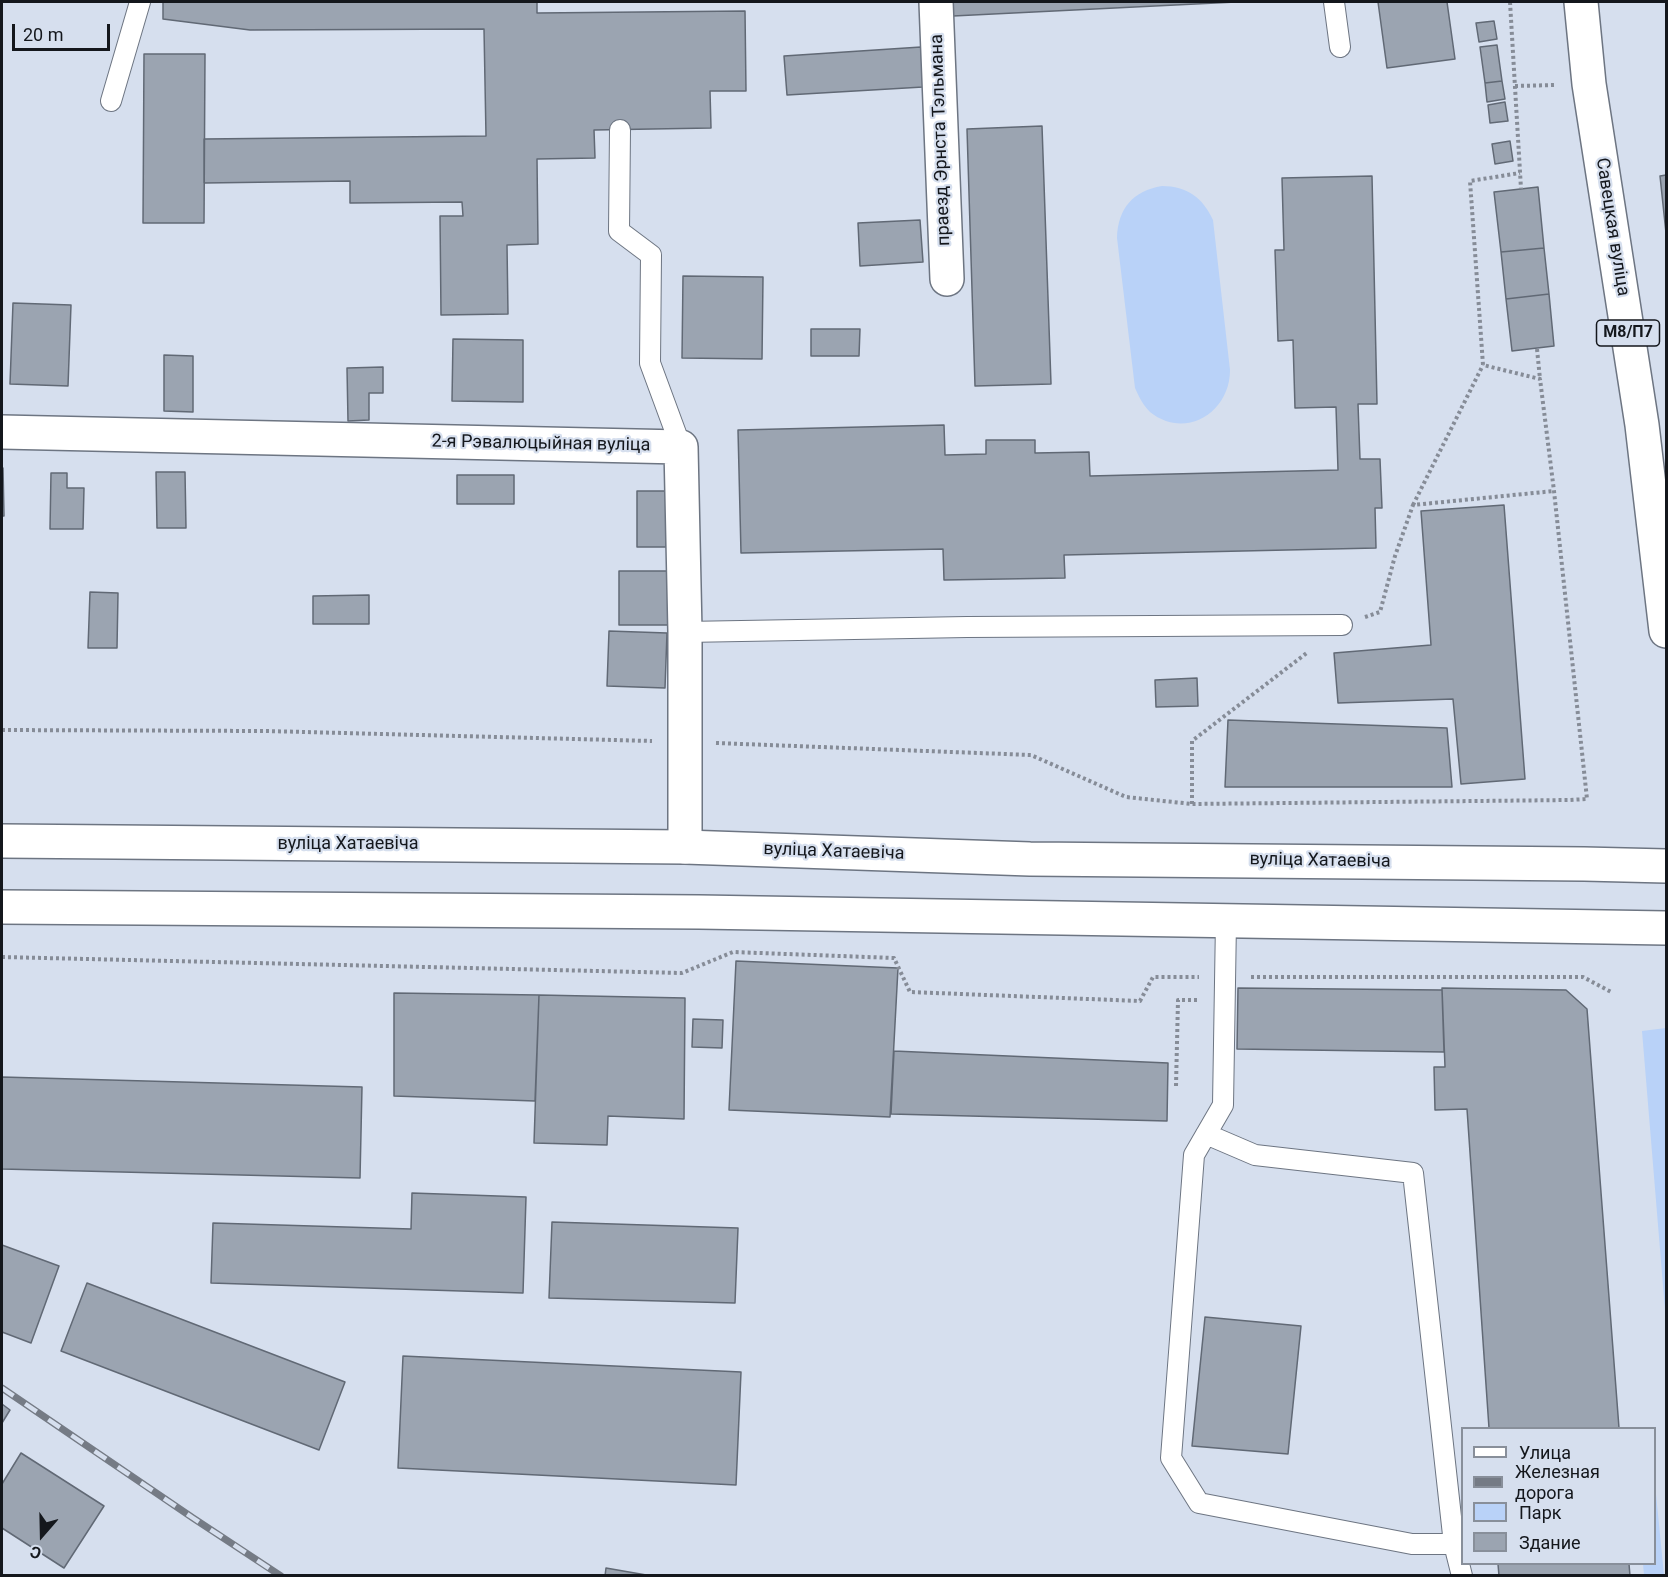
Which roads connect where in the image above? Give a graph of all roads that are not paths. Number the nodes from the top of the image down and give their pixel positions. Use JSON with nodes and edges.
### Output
{"nodes":[{"id":1,"x":140,"y":2,"type":"edge"},
{"id":2,"x":936,"y":2,"type":"edge"},
{"id":3,"x":1334,"y":2,"type":"edge"},
{"id":4,"x":1581,"y":2,"type":"edge"},
{"id":5,"x":1340,"y":47,"type":"dead end"},
{"id":6,"x":111,"y":101,"type":"dead end"},
{"id":7,"x":620,"y":130,"type":"dead end"},
{"id":8,"x":947,"y":279,"type":"dead end"},
{"id":9,"x":2,"y":432,"type":"edge"},
{"id":10,"x":681,"y":447,"type":"junction"},
{"id":11,"x":1342,"y":625,"type":"road end"},
{"id":12,"x":1666,"y":631,"type":"edge"},
{"id":13,"x":685,"y":632,"type":"junction"},
{"id":14,"x":2,"y":841,"type":"edge"},
{"id":15,"x":685,"y":846,"type":"junction"},
{"id":16,"x":1666,"y":866,"type":"edge"},
{"id":17,"x":2,"y":907,"type":"edge"},
{"id":18,"x":1226,"y":921,"type":"junction"},
{"id":19,"x":1666,"y":928,"type":"edge"},
{"id":20,"x":1206,"y":1134,"type":"junction"},
{"id":21,"x":1454,"y":1544,"type":"junction"},
{"id":22,"x":1462,"y":1575,"type":"edge"}],
"edges":[{"from":1,"to":6,"type":"lane"},
{"from":2,"to":8,"type":"main road","name":"праезд Эрнста Тэльмана"},
{"from":3,"to":5,"type":"lane"},
{"from":4,"to":12,"type":"main road","name":"Савецкая вуліца","number":"М8/П7"},
{"from":7,"to":10,"type":"lane"},
{"from":9,"to":10,"type":"main road","name":"2-я Рэвалюцыйная вуліца"},
{"from":10,"to":13,"type":"main road"},
{"from":11,"to":13,"type":"lane"},
{"from":13,"to":15,"type":"main road"},
{"from":14,"to":15,"type":"main road","name":"вуліца Хатаевіча"},
{"from":15,"to":16,"type":"main road","name":"вуліца Хатаевіча"},
{"from":17,"to":18,"type":"main road"},
{"from":18,"to":19,"type":"main road"},
{"from":18,"to":20,"type":"lane"},
{"from":20,"to":21,"type":"lane"},
{"from":20,"to":21,"type":"lane"},
{"from":21,"to":22,"type":"lane"}]}
